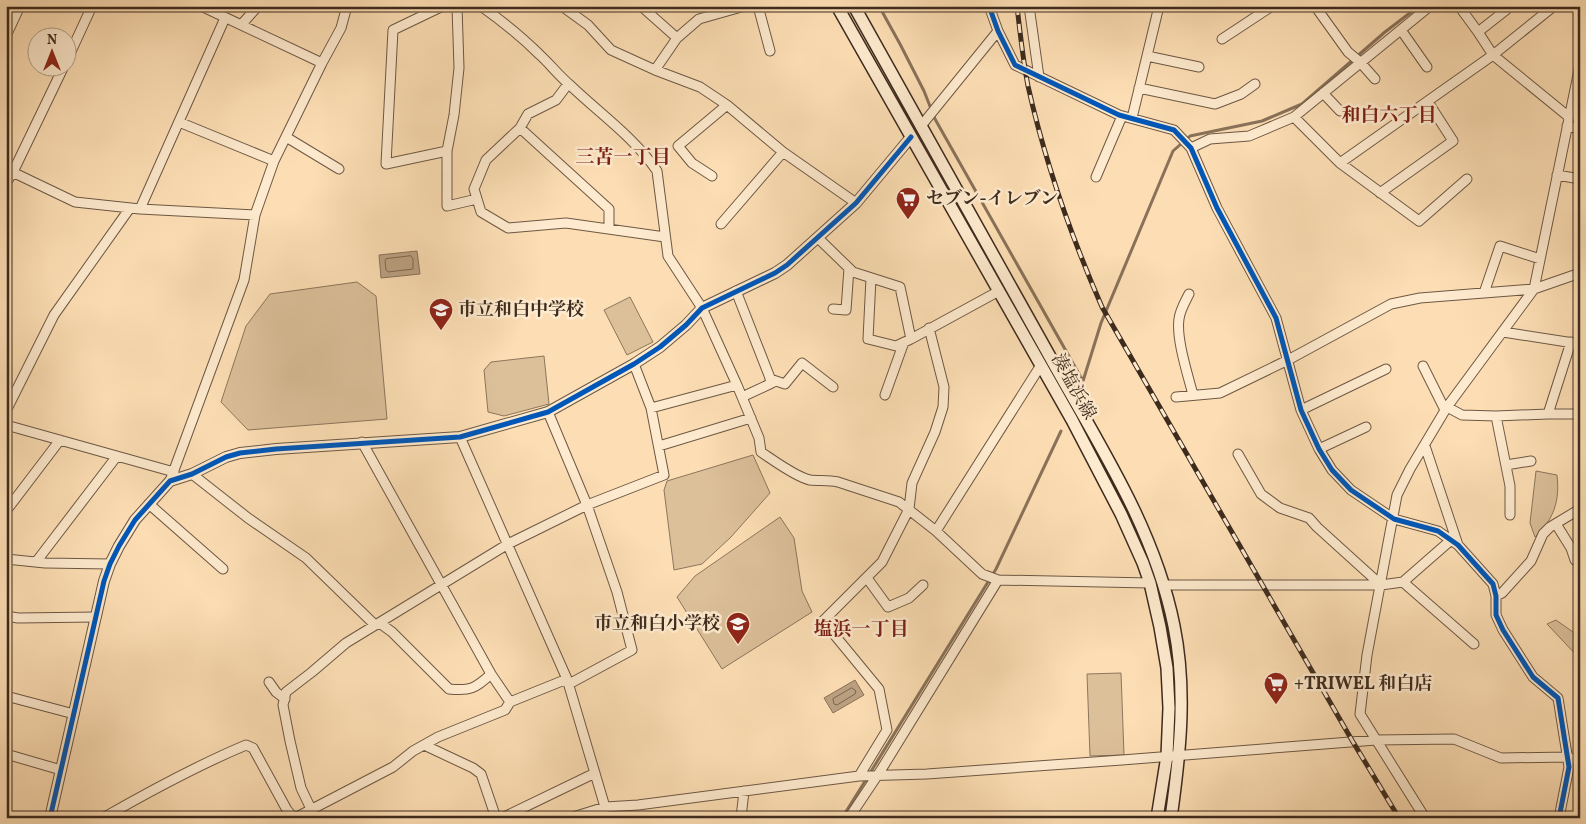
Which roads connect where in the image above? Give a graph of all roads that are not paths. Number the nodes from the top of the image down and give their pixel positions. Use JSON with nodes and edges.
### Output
{"nodes":[{"id":1,"x":20,"y":6,"type":"edge"},
{"id":2,"x":92,"y":6,"type":"edge"},
{"id":3,"x":201,"y":6,"type":"edge"},
{"id":4,"x":258,"y":6,"type":"edge"},
{"id":5,"x":347,"y":6,"type":"edge"},
{"id":6,"x":442,"y":6,"type":"edge"},
{"id":7,"x":457,"y":6,"type":"edge"},
{"id":8,"x":481,"y":6,"type":"edge"},
{"id":9,"x":562,"y":6,"type":"edge"},
{"id":10,"x":641,"y":6,"type":"edge"},
{"id":11,"x":745,"y":6,"type":"edge"},
{"id":12,"x":758,"y":6,"type":"edge"},
{"id":13,"x":837,"y":6,"type":"edge"},
{"id":14,"x":854,"y":6,"type":"edge"},
{"id":15,"x":989,"y":6,"type":"edge"},
{"id":16,"x":1030,"y":6,"type":"edge"},
{"id":17,"x":1159,"y":6,"type":"edge"},
{"id":18,"x":1272,"y":6,"type":"edge"},
{"id":19,"x":1315,"y":6,"type":"edge"},
{"id":20,"x":1430,"y":6,"type":"edge"},
{"id":21,"x":1459,"y":6,"type":"edge"},
{"id":22,"x":1551,"y":7,"type":"edge"},
{"id":23,"x":1506,"y":10,"type":"dead end"},
{"id":24,"x":225,"y":18,"type":"junction"},
{"id":25,"x":241,"y":25,"type":"junction"},
{"id":26,"x":1401,"y":30,"type":"junction"},
{"id":27,"x":998,"y":31,"type":"junction"},
{"id":28,"x":1478,"y":32,"type":"junction"},
{"id":29,"x":6,"y":36,"type":"edge"},
{"id":30,"x":78,"y":36,"type":"edge"},
{"id":31,"x":677,"y":38,"type":"junction"},
{"id":32,"x":1222,"y":39,"type":"dead end"},
{"id":33,"x":770,"y":51,"type":"dead end"},
{"id":34,"x":1492,"y":55,"type":"junction"},
{"id":35,"x":1147,"y":56,"type":"junction"},
{"id":36,"x":1360,"y":62,"type":"junction"},
{"id":37,"x":322,"y":64,"type":"junction"},
{"id":38,"x":1580,"y":65,"type":"edge"},
{"id":39,"x":1199,"y":67,"type":"dead end"},
{"id":40,"x":1427,"y":67,"type":"dead end"},
{"id":41,"x":655,"y":70,"type":"junction"},
{"id":42,"x":1039,"y":77,"type":"junction"},
{"id":43,"x":58,"y":78,"type":"edge"},
{"id":44,"x":1375,"y":79,"type":"dead end"},
{"id":45,"x":1578,"y":80,"type":"edge"},
{"id":46,"x":568,"y":84,"type":"junction"},
{"id":47,"x":1255,"y":84,"type":"dead end"},
{"id":48,"x":1140,"y":88,"type":"junction"},
{"id":49,"x":1323,"y":93,"type":"junction"},
{"id":50,"x":1428,"y":102,"type":"junction"},
{"id":51,"x":728,"y":105,"type":"junction"},
{"id":52,"x":1340,"y":111,"type":"dead end"},
{"id":53,"x":1122,"y":116,"type":"junction"},
{"id":54,"x":1294,"y":117,"type":"junction"},
{"id":55,"x":1132,"y":118,"type":"junction"},
{"id":56,"x":1568,"y":121,"type":"junction"},
{"id":57,"x":179,"y":122,"type":"junction"},
{"id":58,"x":921,"y":126,"type":"junction"},
{"id":59,"x":520,"y":128,"type":"junction"},
{"id":60,"x":1580,"y":129,"type":"edge"},
{"id":61,"x":286,"y":136,"type":"junction"},
{"id":62,"x":911,"y":137,"type":"junction"},
{"id":63,"x":1191,"y":148,"type":"junction"},
{"id":64,"x":447,"y":151,"type":"junction"},
{"id":65,"x":783,"y":152,"type":"junction"},
{"id":66,"x":274,"y":161,"type":"junction"},
{"id":67,"x":1340,"y":163,"type":"junction"},
{"id":68,"x":339,"y":169,"type":"dead end"},
{"id":69,"x":10,"y":171,"type":"edge"},
{"id":70,"x":1557,"y":175,"type":"junction"},
{"id":71,"x":712,"y":176,"type":"dead end"},
{"id":72,"x":1096,"y":177,"type":"dead end"},
{"id":73,"x":1467,"y":179,"type":"dead end"},
{"id":74,"x":1580,"y":179,"type":"edge"},
{"id":75,"x":6,"y":183,"type":"edge"},
{"id":76,"x":1380,"y":193,"type":"junction"},
{"id":77,"x":477,"y":199,"type":"junction"},
{"id":78,"x":856,"y":203,"type":"junction"},
{"id":79,"x":130,"y":208,"type":"junction"},
{"id":80,"x":140,"y":209,"type":"junction"},
{"id":81,"x":255,"y":215,"type":"junction"},
{"id":82,"x":720,"y":224,"type":"dead end"},
{"id":83,"x":609,"y":230,"type":"junction"},
{"id":84,"x":665,"y":238,"type":"junction"},
{"id":85,"x":818,"y":238,"type":"junction"},
{"id":86,"x":1540,"y":259,"type":"junction"},
{"id":87,"x":849,"y":268,"type":"junction"},
{"id":88,"x":1580,"y":273,"type":"edge"},
{"id":89,"x":871,"y":278,"type":"junction"},
{"id":90,"x":1534,"y":289,"type":"junction"},
{"id":91,"x":736,"y":291,"type":"junction"},
{"id":92,"x":999,"y":291,"type":"junction"},
{"id":93,"x":1484,"y":293,"type":"junction"},
{"id":94,"x":1189,"y":294,"type":"dead end"},
{"id":95,"x":702,"y":308,"type":"junction"},
{"id":96,"x":833,"y":309,"type":"dead end"},
{"id":97,"x":929,"y":328,"type":"junction"},
{"id":98,"x":1503,"y":332,"type":"junction"},
{"id":99,"x":907,"y":341,"type":"junction"},
{"id":100,"x":1575,"y":343,"type":"edge"},
{"id":101,"x":1288,"y":360,"type":"junction"},
{"id":102,"x":634,"y":364,"type":"junction"},
{"id":103,"x":1041,"y":365,"type":"junction"},
{"id":104,"x":1423,"y":366,"type":"dead end"},
{"id":105,"x":1386,"y":369,"type":"dead end"},
{"id":106,"x":770,"y":379,"type":"junction"},
{"id":107,"x":737,"y":385,"type":"junction"},
{"id":108,"x":833,"y":388,"type":"dead end"},
{"id":109,"x":885,"y":395,"type":"dead end"},
{"id":110,"x":1193,"y":396,"type":"junction"},
{"id":111,"x":742,"y":397,"type":"junction"},
{"id":112,"x":1176,"y":397,"type":"dead end"},
{"id":113,"x":651,"y":408,"type":"junction"},
{"id":114,"x":1446,"y":409,"type":"junction"},
{"id":115,"x":1301,"y":410,"type":"junction"},
{"id":116,"x":6,"y":411,"type":"edge"},
{"id":117,"x":548,"y":412,"type":"junction"},
{"id":118,"x":1548,"y":414,"type":"junction"},
{"id":119,"x":1580,"y":414,"type":"edge"},
{"id":120,"x":1496,"y":416,"type":"junction"},
{"id":121,"x":751,"y":418,"type":"junction"},
{"id":122,"x":6,"y":425,"type":"edge"},
{"id":123,"x":1366,"y":427,"type":"dead end"},
{"id":124,"x":460,"y":437,"type":"junction"},
{"id":125,"x":60,"y":440,"type":"junction"},
{"id":126,"x":362,"y":442,"type":"junction"},
{"id":127,"x":659,"y":446,"type":"junction"},
{"id":128,"x":1425,"y":446,"type":"junction"},
{"id":129,"x":1320,"y":449,"type":"junction"},
{"id":130,"x":1238,"y":454,"type":"dead end"},
{"id":131,"x":117,"y":456,"type":"junction"},
{"id":132,"x":1531,"y":461,"type":"dead end"},
{"id":133,"x":1506,"y":465,"type":"junction"},
{"id":134,"x":192,"y":474,"type":"junction"},
{"id":135,"x":172,"y":477,"type":"junction"},
{"id":136,"x":149,"y":504,"type":"junction"},
{"id":137,"x":587,"y":505,"type":"junction"},
{"id":138,"x":1580,"y":508,"type":"edge"},
{"id":139,"x":908,"y":509,"type":"junction"},
{"id":140,"x":6,"y":511,"type":"edge"},
{"id":141,"x":1510,"y":515,"type":"dead end"},
{"id":142,"x":1394,"y":519,"type":"junction"},
{"id":143,"x":1556,"y":524,"type":"junction"},
{"id":144,"x":936,"y":531,"type":"junction"},
{"id":145,"x":1455,"y":543,"type":"junction"},
{"id":146,"x":508,"y":544,"type":"junction"},
{"id":147,"x":6,"y":559,"type":"edge"},
{"id":148,"x":1575,"y":560,"type":"dead end"},
{"id":149,"x":36,"y":562,"type":"junction"},
{"id":150,"x":110,"y":564,"type":"junction"},
{"id":151,"x":222,"y":570,"type":"dead end"},
{"id":152,"x":867,"y":578,"type":"junction"},
{"id":153,"x":998,"y":580,"type":"junction"},
{"id":154,"x":1403,"y":582,"type":"junction"},
{"id":155,"x":1150,"y":583,"type":"junction"},
{"id":156,"x":1381,"y":584,"type":"junction"},
{"id":157,"x":440,"y":585,"type":"junction"},
{"id":158,"x":923,"y":585,"type":"dead end"},
{"id":159,"x":1163,"y":585,"type":"junction"},
{"id":160,"x":1496,"y":596,"type":"junction"},
{"id":161,"x":6,"y":616,"type":"edge"},
{"id":162,"x":96,"y":617,"type":"junction"},
{"id":163,"x":375,"y":624,"type":"junction"},
{"id":164,"x":1474,"y":644,"type":"dead end"},
{"id":165,"x":491,"y":674,"type":"junction"},
{"id":166,"x":269,"y":682,"type":"dead end"},
{"id":167,"x":568,"y":682,"type":"junction"},
{"id":168,"x":6,"y":696,"type":"edge"},
{"id":169,"x":285,"y":699,"type":"junction"},
{"id":170,"x":510,"y":702,"type":"junction"},
{"id":171,"x":74,"y":714,"type":"junction"},
{"id":172,"x":1376,"y":740,"type":"junction"},
{"id":173,"x":424,"y":745,"type":"junction"},
{"id":174,"x":6,"y":754,"type":"edge"},
{"id":175,"x":1180,"y":755,"type":"junction"},
{"id":176,"x":1167,"y":756,"type":"junction"},
{"id":177,"x":1567,"y":757,"type":"junction"},
{"id":178,"x":1580,"y":760,"type":"edge"},
{"id":179,"x":62,"y":770,"type":"junction"},
{"id":180,"x":595,"y":773,"type":"junction"},
{"id":181,"x":876,"y":775,"type":"junction"},
{"id":182,"x":859,"y":776,"type":"junction"},
{"id":183,"x":744,"y":791,"type":"junction"},
{"id":184,"x":605,"y":807,"type":"junction"},
{"id":185,"x":311,"y":809,"type":"junction"},
{"id":186,"x":50,"y":818,"type":"edge"},
{"id":187,"x":103,"y":818,"type":"edge"},
{"id":188,"x":294,"y":818,"type":"edge"},
{"id":189,"x":496,"y":818,"type":"edge"},
{"id":190,"x":502,"y":818,"type":"edge"},
{"id":191,"x":570,"y":818,"type":"edge"},
{"id":192,"x":603,"y":818,"type":"edge"},
{"id":193,"x":740,"y":818,"type":"edge"},
{"id":194,"x":849,"y":818,"type":"edge"},
{"id":195,"x":1156,"y":818,"type":"edge"},
{"id":196,"x":1171,"y":818,"type":"edge"},
{"id":197,"x":1425,"y":818,"type":"edge"},
{"id":198,"x":1559,"y":818,"type":"edge"}],
"edges":[{"from":1,"to":29,"type":"street"},
{"from":2,"to":30,"type":"street"},
{"from":3,"to":24,"type":"street"},
{"from":4,"to":25,"type":"street"},
{"from":5,"to":37,"type":"street"},
{"from":6,"to":64,"type":"street"},
{"from":7,"to":64,"type":"street"},
{"from":8,"to":46,"type":"street"},
{"from":9,"to":41,"type":"street"},
{"from":10,"to":31,"type":"street"},
{"from":11,"to":31,"type":"street"},
{"from":12,"to":33,"type":"street"},
{"from":13,"to":62,"type":"main road","name":"湊塩浜線"},
{"from":14,"to":58,"type":"main road","name":"湊塩浜線"},
{"from":15,"to":27,"type":"street"},
{"from":16,"to":42,"type":"street"},
{"from":17,"to":35,"type":"street"},
{"from":18,"to":32,"type":"street"},
{"from":19,"to":36,"type":"street"},
{"from":20,"to":26,"type":"street"},
{"from":21,"to":28,"type":"street"},
{"from":22,"to":34,"type":"street"},
{"from":23,"to":28,"type":"street"},
{"from":24,"to":25,"type":"street"},
{"from":24,"to":57,"type":"street"},
{"from":25,"to":37,"type":"street"},
{"from":26,"to":36,"type":"street"},
{"from":26,"to":40,"type":"street"},
{"from":27,"to":42,"type":"street"},
{"from":27,"to":58,"type":"street"},
{"from":28,"to":34,"type":"street"},
{"from":31,"to":41,"type":"street"},
{"from":34,"to":50,"type":"street"},
{"from":34,"to":56,"type":"street"},
{"from":35,"to":39,"type":"street"},
{"from":35,"to":48,"type":"street"},
{"from":36,"to":44,"type":"street"},
{"from":36,"to":49,"type":"street"},
{"from":37,"to":61,"type":"street"},
{"from":38,"to":45,"type":"street"},
{"from":41,"to":51,"type":"street"},
{"from":42,"to":53,"type":"street"},
{"from":43,"to":69,"type":"street"},
{"from":45,"to":56,"type":"street"},
{"from":46,"to":59,"type":"street"},
{"from":46,"to":84,"type":"street"},
{"from":47,"to":48,"type":"street"},
{"from":48,"to":55,"type":"street"},
{"from":49,"to":52,"type":"street"},
{"from":49,"to":54,"type":"street"},
{"from":50,"to":67,"type":"street"},
{"from":50,"to":76,"type":"street"},
{"from":51,"to":65,"type":"street"},
{"from":51,"to":71,"type":"street"},
{"from":53,"to":55,"type":"street"},
{"from":53,"to":72,"type":"street"},
{"from":54,"to":63,"type":"street"},
{"from":54,"to":67,"type":"street"},
{"from":55,"to":63,"type":"street"},
{"from":56,"to":60,"type":"street"},
{"from":56,"to":70,"type":"street"},
{"from":57,"to":66,"type":"street"},
{"from":57,"to":80,"type":"street"},
{"from":58,"to":159,"type":"main road","name":"湊塩浜線"},
{"from":59,"to":77,"type":"street"},
{"from":59,"to":83,"type":"street"},
{"from":61,"to":66,"type":"street"},
{"from":61,"to":68,"type":"street"},
{"from":62,"to":78,"type":"street"},
{"from":62,"to":92,"type":"main road","name":"湊塩浜線"},
{"from":63,"to":101,"type":"street"},
{"from":64,"to":77,"type":"street"},
{"from":65,"to":78,"type":"street"},
{"from":65,"to":82,"type":"street"},
{"from":66,"to":81,"type":"street"},
{"from":67,"to":76,"type":"street"},
{"from":69,"to":75,"type":"street"},
{"from":69,"to":79,"type":"street"},
{"from":70,"to":74,"type":"street"},
{"from":70,"to":86,"type":"street"},
{"from":73,"to":76,"type":"street"},
{"from":77,"to":83,"type":"street"},
{"from":78,"to":85,"type":"street"},
{"from":79,"to":80,"type":"street"},
{"from":79,"to":116,"type":"street"},
{"from":80,"to":81,"type":"street"},
{"from":81,"to":135,"type":"street"},
{"from":83,"to":84,"type":"street"},
{"from":84,"to":95,"type":"street"},
{"from":85,"to":87,"type":"street"},
{"from":85,"to":91,"type":"street"},
{"from":86,"to":90,"type":"street"},
{"from":86,"to":93,"type":"street"},
{"from":87,"to":89,"type":"street"},
{"from":87,"to":96,"type":"street"},
{"from":88,"to":90,"type":"street"},
{"from":89,"to":99,"type":"street"},
{"from":89,"to":99,"type":"street"},
{"from":90,"to":93,"type":"street"},
{"from":90,"to":98,"type":"street"},
{"from":91,"to":95,"type":"street"},
{"from":91,"to":106,"type":"street"},
{"from":92,"to":97,"type":"street"},
{"from":92,"to":103,"type":"main road","name":"湊塩浜線"},
{"from":93,"to":101,"type":"street"},
{"from":94,"to":110,"type":"street"},
{"from":95,"to":102,"type":"street"},
{"from":95,"to":107,"type":"street"},
{"from":97,"to":99,"type":"street"},
{"from":97,"to":139,"type":"street"},
{"from":98,"to":100,"type":"street"},
{"from":98,"to":114,"type":"street"},
{"from":99,"to":109,"type":"street"},
{"from":100,"to":118,"type":"street"},
{"from":101,"to":110,"type":"street"},
{"from":101,"to":115,"type":"street"},
{"from":102,"to":113,"type":"street"},
{"from":102,"to":117,"type":"street"},
{"from":103,"to":144,"type":"street"},
{"from":103,"to":155,"type":"main road","name":"湊塩浜線"},
{"from":104,"to":114,"type":"street"},
{"from":105,"to":115,"type":"street"},
{"from":106,"to":108,"type":"street"},
{"from":106,"to":111,"type":"street"},
{"from":107,"to":111,"type":"street"},
{"from":107,"to":113,"type":"street"},
{"from":110,"to":112,"type":"street"},
{"from":111,"to":121,"type":"street"},
{"from":113,"to":127,"type":"street"},
{"from":114,"to":120,"type":"street"},
{"from":114,"to":128,"type":"street"},
{"from":115,"to":129,"type":"street"},
{"from":117,"to":124,"type":"street"},
{"from":117,"to":137,"type":"street"},
{"from":118,"to":119,"type":"street"},
{"from":118,"to":120,"type":"street"},
{"from":120,"to":133,"type":"street"},
{"from":121,"to":127,"type":"street"},
{"from":121,"to":139,"type":"street"},
{"from":122,"to":125,"type":"street"},
{"from":123,"to":129,"type":"street"},
{"from":124,"to":126,"type":"street"},
{"from":124,"to":146,"type":"street"},
{"from":125,"to":131,"type":"street"},
{"from":125,"to":140,"type":"street"},
{"from":126,"to":134,"type":"street"},
{"from":126,"to":157,"type":"street"},
{"from":127,"to":137,"type":"street"},
{"from":128,"to":142,"type":"street"},
{"from":128,"to":145,"type":"street"},
{"from":129,"to":142,"type":"street"},
{"from":130,"to":156,"type":"street"},
{"from":131,"to":135,"type":"street"},
{"from":131,"to":149,"type":"street"},
{"from":132,"to":133,"type":"street"},
{"from":133,"to":141,"type":"street"},
{"from":134,"to":135,"type":"street"},
{"from":134,"to":163,"type":"street"},
{"from":135,"to":136,"type":"street"},
{"from":136,"to":150,"type":"street"},
{"from":136,"to":151,"type":"street"},
{"from":137,"to":146,"type":"street"},
{"from":137,"to":167,"type":"street"},
{"from":138,"to":143,"type":"street"},
{"from":139,"to":144,"type":"street"},
{"from":139,"to":152,"type":"street"},
{"from":142,"to":145,"type":"street"},
{"from":142,"to":156,"type":"street"},
{"from":143,"to":148,"type":"street"},
{"from":143,"to":160,"type":"street"},
{"from":144,"to":153,"type":"street"},
{"from":145,"to":154,"type":"street"},
{"from":145,"to":160,"type":"street"},
{"from":146,"to":157,"type":"street"},
{"from":146,"to":167,"type":"street"},
{"from":147,"to":149,"type":"street"},
{"from":149,"to":150,"type":"street"},
{"from":150,"to":162,"type":"street"},
{"from":152,"to":158,"type":"street"},
{"from":152,"to":182,"type":"street"},
{"from":153,"to":155,"type":"street"},
{"from":153,"to":181,"type":"street"},
{"from":154,"to":156,"type":"street"},
{"from":154,"to":164,"type":"street"},
{"from":155,"to":176,"type":"main road","name":"湊塩浜線"},
{"from":156,"to":159,"type":"street"},
{"from":156,"to":172,"type":"street"},
{"from":157,"to":163,"type":"street"},
{"from":157,"to":165,"type":"street"},
{"from":159,"to":175,"type":"main road","name":"湊塩浜線"},
{"from":160,"to":177,"type":"street"},
{"from":161,"to":162,"type":"street"},
{"from":162,"to":171,"type":"street"},
{"from":163,"to":165,"type":"street"},
{"from":163,"to":169,"type":"street"},
{"from":165,"to":170,"type":"street"},
{"from":166,"to":169,"type":"street"},
{"from":167,"to":170,"type":"street"},
{"from":167,"to":180,"type":"street"},
{"from":168,"to":171,"type":"street"},
{"from":169,"to":185,"type":"street"},
{"from":170,"to":173,"type":"street"},
{"from":171,"to":179,"type":"street"},
{"from":172,"to":175,"type":"street"},
{"from":172,"to":177,"type":"street"},
{"from":172,"to":197,"type":"street"},
{"from":173,"to":185,"type":"street"},
{"from":173,"to":189,"type":"street"},
{"from":174,"to":179,"type":"street"},
{"from":175,"to":176,"type":"street"},
{"from":175,"to":196,"type":"main road","name":"湊塩浜線"},
{"from":176,"to":181,"type":"street"},
{"from":176,"to":195,"type":"main road","name":"湊塩浜線"},
{"from":177,"to":178,"type":"street"},
{"from":177,"to":198,"type":"street"},
{"from":179,"to":186,"type":"street"},
{"from":180,"to":184,"type":"street"},
{"from":180,"to":190,"type":"street"},
{"from":181,"to":182,"type":"street"},
{"from":181,"to":194,"type":"street"},
{"from":182,"to":183,"type":"street"},
{"from":183,"to":184,"type":"street"},
{"from":183,"to":193,"type":"street"},
{"from":184,"to":191,"type":"street"},
{"from":184,"to":192,"type":"street"},
{"from":185,"to":188,"type":"street"},
{"from":187,"to":188,"type":"street"}]}
